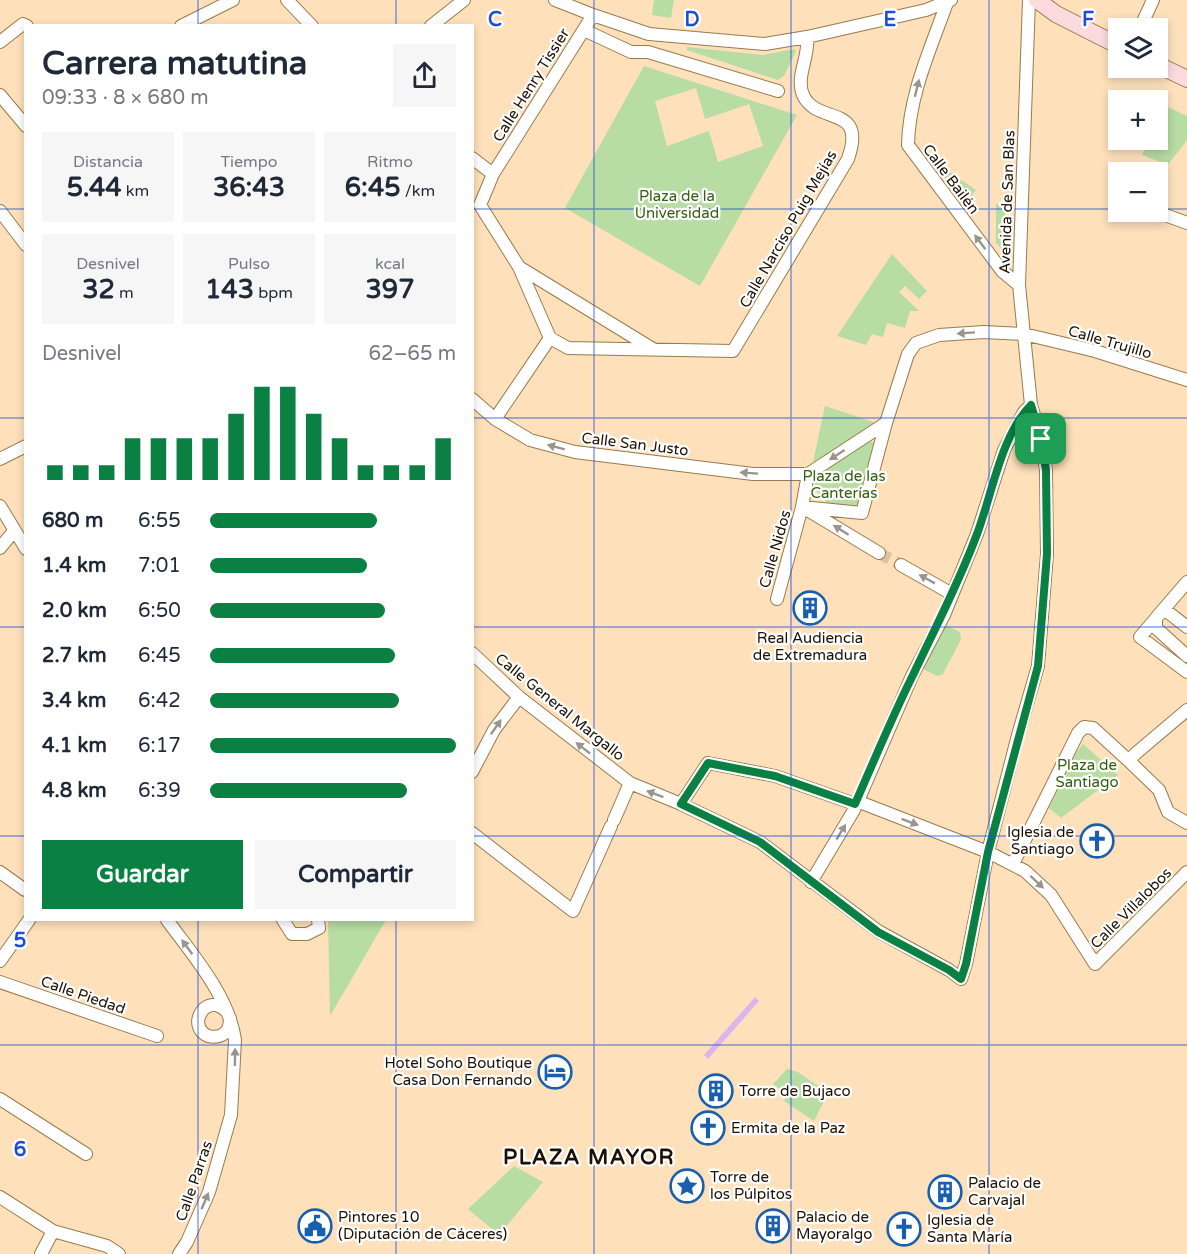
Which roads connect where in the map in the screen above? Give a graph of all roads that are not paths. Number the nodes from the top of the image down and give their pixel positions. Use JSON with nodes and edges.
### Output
{"nodes":[{"id":1,"x":233,"y":0,"type":"edge"},
{"id":2,"x":287,"y":0,"type":"edge"},
{"id":3,"x":464,"y":0,"type":"edge"},
{"id":4,"x":555,"y":0,"type":"edge"},
{"id":5,"x":950,"y":0,"type":"edge"},
{"id":6,"x":1029,"y":0,"type":"edge"},
{"id":7,"x":1036,"y":0,"type":"edge"},
{"id":8,"x":1153,"y":0,"type":"edge"},
{"id":9,"x":593,"y":15,"type":"junction"},
{"id":10,"x":1145,"y":18,"type":"edge"},
{"id":11,"x":24,"y":24,"type":"edge"},
{"id":12,"x":185,"y":24,"type":"edge"},
{"id":13,"x":310,"y":24,"type":"edge"},
{"id":14,"x":434,"y":24,"type":"edge"},
{"id":15,"x":584,"y":30,"type":"junction"},
{"id":16,"x":649,"y":33,"type":"junction"},
{"id":17,"x":807,"y":37,"type":"junction"},
{"id":18,"x":1108,"y":40,"type":"edge"},
{"id":19,"x":0,"y":42,"type":"edge"},
{"id":20,"x":648,"y":52,"type":"junction"},
{"id":21,"x":1168,"y":70,"type":"edge"},
{"id":22,"x":1187,"y":79,"type":"edge"},
{"id":23,"x":778,"y":91,"type":"dead end"},
{"id":24,"x":0,"y":95,"type":"edge"},
{"id":25,"x":24,"y":124,"type":"edge"},
{"id":26,"x":474,"y":160,"type":"edge"},
{"id":27,"x":493,"y":174,"type":"junction"},
{"id":28,"x":0,"y":212,"type":"edge"},
{"id":29,"x":1168,"y":216,"type":"edge"},
{"id":30,"x":1187,"y":223,"type":"edge"},
{"id":31,"x":24,"y":242,"type":"edge"},
{"id":32,"x":519,"y":267,"type":"junction"},
{"id":33,"x":1019,"y":285,"type":"junction"},
{"id":34,"x":1024,"y":334,"type":"junction"},
{"id":35,"x":550,"y":338,"type":"junction"},
{"id":36,"x":654,"y":350,"type":"junction"},
{"id":37,"x":1187,"y":380,"type":"edge"},
{"id":38,"x":474,"y":401,"type":"edge"},
{"id":39,"x":1031,"y":405,"type":"junction"},
{"id":40,"x":495,"y":419,"type":"junction"},
{"id":41,"x":886,"y":423,"type":"junction"},
{"id":42,"x":24,"y":447,"type":"edge"},
{"id":43,"x":0,"y":459,"type":"edge"},
{"id":44,"x":808,"y":474,"type":"junction"},
{"id":45,"x":0,"y":506,"type":"edge"},
{"id":46,"x":802,"y":507,"type":"junction"},
{"id":47,"x":14,"y":531,"type":"junction"},
{"id":48,"x":24,"y":546,"type":"edge"},
{"id":49,"x":0,"y":548,"type":"edge"},
{"id":50,"x":879,"y":553,"type":"tunnel mouth"},
{"id":51,"x":901,"y":565,"type":"tunnel mouth"},
{"id":52,"x":1187,"y":582,"type":"edge"},
{"id":53,"x":952,"y":594,"type":"junction"},
{"id":54,"x":777,"y":599,"type":"dead end"},
{"id":55,"x":1164,"y":609,"type":"junction"},
{"id":56,"x":1187,"y":627,"type":"edge"},
{"id":57,"x":474,"y":655,"type":"edge"},
{"id":58,"x":1187,"y":656,"type":"edge"},
{"id":59,"x":1187,"y":672,"type":"edge"},
{"id":60,"x":519,"y":697,"type":"junction"},
{"id":61,"x":1187,"y":698,"type":"edge"},
{"id":62,"x":1187,"y":709,"type":"edge"},
{"id":63,"x":1129,"y":761,"type":"junction"},
{"id":64,"x":474,"y":763,"type":"edge"},
{"id":65,"x":630,"y":783,"type":"junction"},
{"id":66,"x":681,"y":804,"type":"junction"},
{"id":67,"x":855,"y":804,"type":"junction"},
{"id":68,"x":1187,"y":823,"type":"edge"},
{"id":69,"x":474,"y":835,"type":"edge"},
{"id":70,"x":988,"y":852,"type":"junction"},
{"id":71,"x":1013,"y":864,"type":"junction"},
{"id":72,"x":0,"y":872,"type":"edge"},
{"id":73,"x":1187,"y":872,"type":"edge"},
{"id":74,"x":811,"y":882,"type":"junction"},
{"id":75,"x":24,"y":889,"type":"edge"},
{"id":76,"x":28,"y":921,"type":"edge"},
{"id":77,"x":167,"y":921,"type":"edge"},
{"id":78,"x":284,"y":921,"type":"edge"},
{"id":79,"x":318,"y":921,"type":"edge"},
{"id":80,"x":0,"y":961,"type":"edge"},
{"id":81,"x":961,"y":979,"type":"joint"},
{"id":82,"x":0,"y":982,"type":"edge"},
{"id":83,"x":157,"y":1036,"type":"dead end"},
{"id":84,"x":0,"y":1099,"type":"edge"},
{"id":85,"x":86,"y":1154,"type":"dead end"},
{"id":86,"x":0,"y":1197,"type":"edge"},
{"id":87,"x":53,"y":1231,"type":"junction"},
{"id":88,"x":42,"y":1254,"type":"edge"},
{"id":89,"x":119,"y":1254,"type":"edge"},
{"id":90,"x":180,"y":1254,"type":"edge"}],
"edges":[{"from":1,"to":12,"type":"street"},
{"from":2,"to":13,"type":"street"},
{"from":3,"to":14,"type":"street"},
{"from":4,"to":9,"type":"street"},
{"from":5,"to":17,"type":"street"},
{"from":33,"to":5,"type":"street","name":"Calle Bailén","one_way":true},
{"from":6,"to":33,"type":"street","name":"Avenida de San Blas"},
{"from":7,"to":18,"type":"street"},
{"from":8,"to":10,"type":"street"},
{"from":9,"to":15,"type":"street","name":"Calle Henry Tissier"},
{"from":9,"to":16,"type":"street"},
{"from":11,"to":19,"type":"street"},
{"from":15,"to":20,"type":"street"},
{"from":15,"to":27,"type":"street","name":"Calle Henry Tissier"},
{"from":16,"to":17,"type":"street"},
{"from":16,"to":20,"type":"street"},
{"from":17,"to":36,"type":"street","name":"Calle Narciso Puig Mejías"},
{"from":20,"to":23,"type":"street"},
{"from":21,"to":22,"type":"street"},
{"from":24,"to":25,"type":"street"},
{"from":26,"to":27,"type":"street"},
{"from":27,"to":32,"type":"street","name":"Calle Henry Tissier"},
{"from":28,"to":31,"type":"street"},
{"from":29,"to":30,"type":"street"},
{"from":32,"to":35,"type":"street"},
{"from":32,"to":36,"type":"street"},
{"from":33,"to":34,"type":"street","name":"Avenida de San Blas"},
{"from":34,"to":37,"type":"street","name":"Calle Trujillo"},
{"from":34,"to":39,"type":"street","name":"Avenida de San Blas"},
{"from":34,"to":41,"type":"street","one_way":true},
{"from":35,"to":36,"type":"street"},
{"from":35,"to":40,"type":"street"},
{"from":38,"to":40,"type":"street","name":"Calle San Justo"},
{"from":39,"to":53,"type":"street"},
{"from":39,"to":70,"type":"street","name":"Avenida de San Blas"},
{"from":44,"to":40,"type":"street","name":"Calle San Justo","one_way":true},
{"from":41,"to":44,"type":"street","one_way":true},
{"from":41,"to":46,"type":"street"},
{"from":42,"to":43,"type":"street"},
{"from":44,"to":46,"type":"street"},
{"from":45,"to":47,"type":"street"},
{"from":50,"to":46,"type":"street","one_way":true},
{"from":46,"to":54,"type":"street","name":"Calle Nidos"},
{"from":47,"to":48,"type":"street"},
{"from":47,"to":49,"type":"street"},
{"from":53,"to":51,"type":"street","one_way":true},
{"from":52,"to":55,"type":"street"},
{"from":53,"to":67,"type":"street"},
{"from":55,"to":56,"type":"street"},
{"from":55,"to":58,"type":"street"},
{"from":55,"to":59,"type":"street"},
{"from":57,"to":60,"type":"street","name":"Calle General Margallo"},
{"from":64,"to":60,"type":"street","one_way":true},
{"from":65,"to":60,"type":"street","name":"Calle General Margallo","one_way":true},
{"from":61,"to":62,"type":"street"},
{"from":62,"to":63,"type":"street"},
{"from":63,"to":68,"type":"street"},
{"from":63,"to":71,"type":"street"},
{"from":66,"to":65,"type":"street","name":"Calle General Margallo","one_way":true},
{"from":65,"to":69,"type":"street"},
{"from":66,"to":67,"type":"street"},
{"from":66,"to":74,"type":"street","name":"Calle General Margallo"},
{"from":67,"to":70,"type":"street","one_way":true},
{"from":74,"to":67,"type":"street","one_way":true},
{"from":70,"to":71,"type":"street"},
{"from":70,"to":81,"type":"street","name":"Avenida de San Blas"},
{"from":71,"to":73,"type":"street","name":"Calle Villalobos","one_way":true},
{"from":72,"to":75,"type":"street"},
{"from":74,"to":81,"type":"street","name":"Calle General Margallo"},
{"from":76,"to":80,"type":"street"},
{"from":90,"to":77,"type":"street","name":"Calle Parras","one_way":true},
{"from":78,"to":79,"type":"street"},
{"from":82,"to":83,"type":"street","name":"Calle Piedad"},
{"from":84,"to":85,"type":"street"},
{"from":86,"to":87,"type":"street"},
{"from":87,"to":88,"type":"street"},
{"from":87,"to":89,"type":"street"}]}
